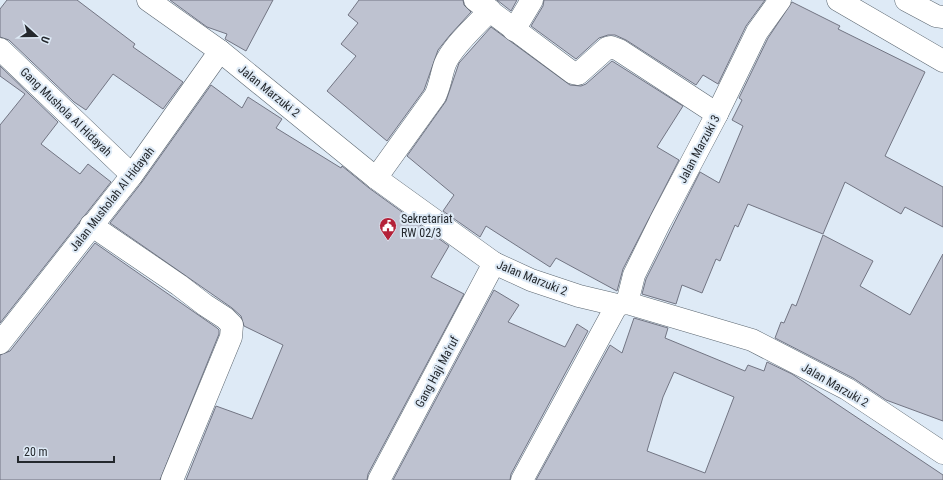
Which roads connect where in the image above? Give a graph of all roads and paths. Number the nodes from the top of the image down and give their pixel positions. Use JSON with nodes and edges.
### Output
{"nodes":[{"id":1,"x":148,"y":0,"type":"edge"},
{"id":2,"x":532,"y":0,"type":"edge"},
{"id":3,"x":780,"y":0,"type":"edge"},
{"id":4,"x":838,"y":0,"type":"edge"},
{"id":5,"x":906,"y":0,"type":"edge"},
{"id":6,"x":483,"y":5,"type":"edge"},
{"id":7,"x":943,"y":17,"type":"edge"},
{"id":8,"x":514,"y":30,"type":"junction"},
{"id":9,"x":0,"y":49,"type":"edge"},
{"id":10,"x":220,"y":51,"type":"junction"},
{"id":11,"x":943,"y":61,"type":"edge"},
{"id":12,"x":717,"y":114,"type":"junction"},
{"id":13,"x":132,"y":175,"type":"junction"},
{"id":14,"x":376,"y":178,"type":"junction"},
{"id":15,"x":91,"y":225,"type":"junction"},
{"id":16,"x":494,"y":263,"type":"junction"},
{"id":17,"x":622,"y":304,"type":"junction"},
{"id":18,"x":0,"y":343,"type":"edge"},
{"id":19,"x":943,"y":453,"type":"edge"},
{"id":20,"x":172,"y":480,"type":"edge"},
{"id":21,"x":379,"y":480,"type":"edge"},
{"id":22,"x":522,"y":480,"type":"edge"}],
"edges":[{"from":1,"to":10,"type":"street","name":"Jalan Marzuki 2"},
{"from":2,"to":8,"type":"street"},
{"from":3,"to":12,"type":"street","name":"Jalan Marzuki 3"},
{"from":4,"to":11,"type":"street"},
{"from":5,"to":7,"type":"street"},
{"from":6,"to":8,"type":"street"},
{"from":6,"to":14,"type":"street"},
{"from":8,"to":12,"type":"street"},
{"from":9,"to":13,"type":"street","name":"Gang Mushola Al Hidayah"},
{"from":10,"to":13,"type":"street","name":"Jalan Musholah Al Hidayah"},
{"from":10,"to":14,"type":"street","name":"Jalan Marzuki 2"},
{"from":12,"to":17,"type":"street","name":"Jalan Marzuki 3"},
{"from":13,"to":15,"type":"street","name":"Jalan Musholah Al Hidayah"},
{"from":14,"to":16,"type":"street","name":"Jalan Marzuki 2"},
{"from":15,"to":18,"type":"street","name":"Jalan Musholah Al Hidayah"},
{"from":15,"to":20,"type":"street"},
{"from":16,"to":17,"type":"street","name":"Jalan Marzuki 2"},
{"from":16,"to":21,"type":"street","name":"Gang Haji Ma'ruf"},
{"from":17,"to":19,"type":"street","name":"Jalan Marzuki 2"},
{"from":17,"to":22,"type":"street","name":"Jalan Marzuki 3"}]}
